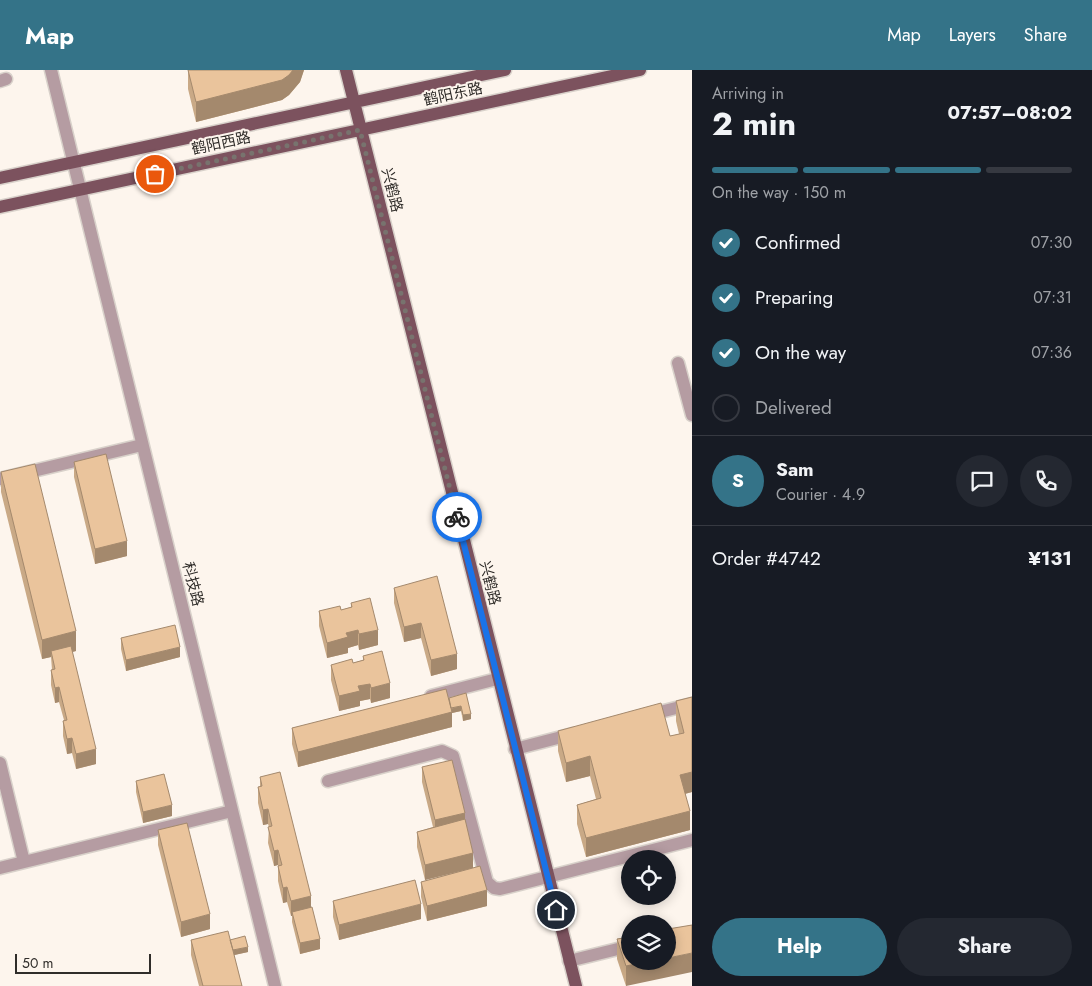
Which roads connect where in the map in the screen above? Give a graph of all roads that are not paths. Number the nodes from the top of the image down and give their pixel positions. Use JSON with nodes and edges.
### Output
{"nodes":[{"id":1,"x":51,"y":70,"type":"edge"},
{"id":2,"x":346,"y":70,"type":"edge"},
{"id":3,"x":505,"y":70,"type":"edge"},
{"id":4,"x":640,"y":70,"type":"edge"},
{"id":5,"x":354,"y":102,"type":"junction"},
{"id":6,"x":360,"y":130,"type":"junction"},
{"id":7,"x":73,"y":162,"type":"junction"},
{"id":8,"x":0,"y":178,"type":"edge"},
{"id":9,"x":80,"y":190,"type":"junction"},
{"id":10,"x":0,"y":207,"type":"edge"},
{"id":11,"x":678,"y":363,"type":"dead end"},
{"id":12,"x":692,"y":415,"type":"edge"},
{"id":13,"x":142,"y":445,"type":"junction"},
{"id":14,"x":0,"y":479,"type":"edge"},
{"id":15,"x":497,"y":679,"type":"junction"},
{"id":16,"x":414,"y":700,"type":"edge"},
{"id":17,"x":692,"y":704,"type":"edge"},
{"id":18,"x":636,"y":718,"type":"edge"},
{"id":19,"x":590,"y":730,"type":"edge"},
{"id":20,"x":515,"y":749,"type":"junction"},
{"id":21,"x":0,"y":763,"type":"edge"},
{"id":22,"x":328,"y":781,"type":"dead end"},
{"id":23,"x":232,"y":810,"type":"junction"},
{"id":24,"x":692,"y":840,"type":"edge"},
{"id":25,"x":24,"y":862,"type":"junction"},
{"id":26,"x":0,"y":868,"type":"edge"},
{"id":27,"x":548,"y":877,"type":"junction"},
{"id":28,"x":621,"y":948,"type":"edge"},
{"id":29,"x":569,"y":961,"type":"junction"},
{"id":30,"x":276,"y":986,"type":"edge"},
{"id":31,"x":576,"y":986,"type":"edge"}],
"edges":[{"from":1,"to":7,"type":"street","name":"科技路"},
{"from":2,"to":5,"type":"main road","name":"兴鹤路"},
{"from":3,"to":5,"type":"main road","name":"鹤阳东路"},
{"from":4,"to":6,"type":"main road","name":"鹤阳东路"},
{"from":5,"to":6,"type":"main road","name":"兴鹤路"},
{"from":5,"to":7,"type":"main road","name":"鹤阳西路"},
{"from":6,"to":9,"type":"main road","name":"鹤阳西路"},
{"from":6,"to":15,"type":"main road","name":"兴鹤路"},
{"from":7,"to":8,"type":"main road","name":"鹤阳西路"},
{"from":7,"to":9,"type":"street","name":"科技路"},
{"from":9,"to":10,"type":"main road","name":"鹤阳西路"},
{"from":9,"to":13,"type":"street","name":"科技路"},
{"from":11,"to":12,"type":"street"},
{"from":13,"to":14,"type":"street"},
{"from":13,"to":23,"type":"street","name":"科技路"},
{"from":15,"to":16,"type":"street"},
{"from":15,"to":20,"type":"main road","name":"兴鹤路"},
{"from":17,"to":18,"type":"street"},
{"from":19,"to":20,"type":"street"},
{"from":20,"to":27,"type":"main road","name":"兴鹤路"},
{"from":21,"to":25,"type":"street"},
{"from":22,"to":27,"type":"street"},
{"from":23,"to":25,"type":"street"},
{"from":23,"to":30,"type":"street","name":"科技路"},
{"from":24,"to":27,"type":"street"},
{"from":25,"to":26,"type":"street"},
{"from":27,"to":29,"type":"main road","name":"兴鹤路"},
{"from":28,"to":29,"type":"street"},
{"from":29,"to":31,"type":"main road","name":"兴鹤路"}]}
